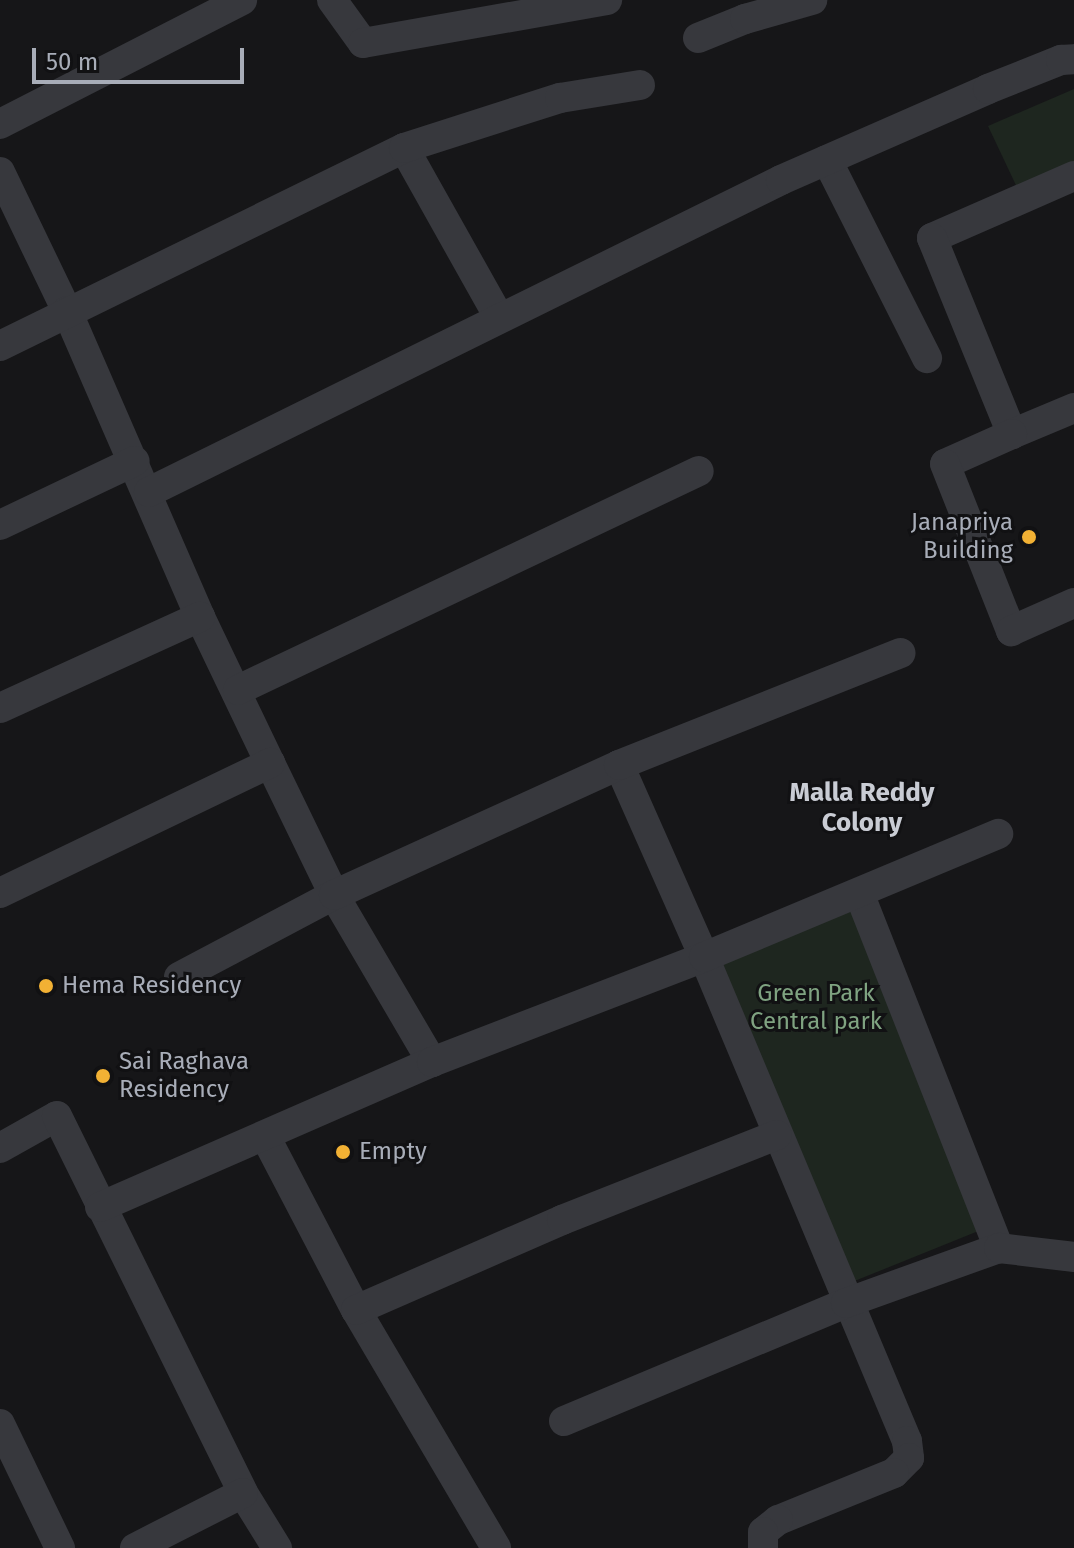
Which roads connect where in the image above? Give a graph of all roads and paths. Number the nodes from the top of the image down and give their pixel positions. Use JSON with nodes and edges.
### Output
{"nodes":[{"id":1,"x":242,"y":0,"type":"edge"},
{"id":2,"x":332,"y":0,"type":"edge"},
{"id":3,"x":607,"y":0,"type":"edge"},
{"id":4,"x":812,"y":0,"type":"edge"},
{"id":5,"x":698,"y":38,"type":"dead end"},
{"id":6,"x":1074,"y":59,"type":"edge"},
{"id":7,"x":640,"y":85,"type":"dead end"},
{"id":8,"x":0,"y":124,"type":"edge"},
{"id":9,"x":404,"y":148,"type":"junction"},
{"id":10,"x":827,"y":160,"type":"junction"},
{"id":11,"x":0,"y":172,"type":"edge"},
{"id":12,"x":1074,"y":176,"type":"edge"},
{"id":13,"x":67,"y":311,"type":"junction"},
{"id":14,"x":499,"y":317,"type":"junction"},
{"id":15,"x":0,"y":346,"type":"edge"},
{"id":16,"x":927,"y":358,"type":"dead end"},
{"id":17,"x":1074,"y":408,"type":"edge"},
{"id":18,"x":1012,"y":434,"type":"junction"},
{"id":19,"x":135,"y":461,"type":"junction"},
{"id":20,"x":699,"y":471,"type":"dead end"},
{"id":21,"x":149,"y":492,"type":"junction"},
{"id":22,"x":0,"y":525,"type":"edge"},
{"id":23,"x":1074,"y":603,"type":"edge"},
{"id":24,"x":200,"y":617,"type":"junction"},
{"id":25,"x":901,"y":653,"type":"dead end"},
{"id":26,"x":238,"y":690,"type":"junction"},
{"id":27,"x":0,"y":708,"type":"edge"},
{"id":28,"x":270,"y":763,"type":"junction"},
{"id":29,"x":619,"y":765,"type":"junction"},
{"id":30,"x":998,"y":834,"type":"dead end"},
{"id":31,"x":0,"y":893,"type":"edge"},
{"id":32,"x":859,"y":893,"type":"junction"},
{"id":33,"x":334,"y":895,"type":"junction"},
{"id":34,"x":704,"y":957,"type":"junction"},
{"id":35,"x":179,"y":977,"type":"dead end"},
{"id":36,"x":432,"y":1062,"type":"junction"},
{"id":37,"x":777,"y":1135,"type":"junction"},
{"id":38,"x":265,"y":1136,"type":"junction"},
{"id":39,"x":0,"y":1148,"type":"edge"},
{"id":40,"x":100,"y":1207,"type":"junction"},
{"id":41,"x":1013,"y":1248,"type":"junction"},
{"id":42,"x":1074,"y":1257,"type":"edge"},
{"id":43,"x":846,"y":1303,"type":"junction"},
{"id":44,"x":356,"y":1310,"type":"junction"},
{"id":45,"x":564,"y":1421,"type":"dead end"},
{"id":46,"x":0,"y":1424,"type":"edge"},
{"id":47,"x":243,"y":1493,"type":"junction"},
{"id":48,"x":60,"y":1548,"type":"edge"},
{"id":49,"x":135,"y":1548,"type":"edge"},
{"id":50,"x":277,"y":1548,"type":"edge"},
{"id":51,"x":496,"y":1548,"type":"edge"},
{"id":52,"x":763,"y":1548,"type":"edge"}],
"edges":[{"from":1,"to":8,"type":"street"},
{"from":2,"to":3,"type":"street"},
{"from":4,"to":5,"type":"street"},
{"from":6,"to":10,"type":"street"},
{"from":7,"to":9,"type":"street"},
{"from":9,"to":13,"type":"street"},
{"from":9,"to":14,"type":"street"},
{"from":10,"to":14,"type":"street"},
{"from":10,"to":16,"type":"street"},
{"from":11,"to":13,"type":"street"},
{"from":12,"to":18,"type":"street"},
{"from":13,"to":15,"type":"street"},
{"from":13,"to":19,"type":"street"},
{"from":14,"to":21,"type":"street"},
{"from":17,"to":18,"type":"street"},
{"from":18,"to":23,"type":"street"},
{"from":19,"to":21,"type":"street"},
{"from":19,"to":22,"type":"street"},
{"from":20,"to":26,"type":"street"},
{"from":21,"to":24,"type":"street"},
{"from":24,"to":26,"type":"street"},
{"from":24,"to":27,"type":"street"},
{"from":25,"to":29,"type":"street"},
{"from":26,"to":28,"type":"street"},
{"from":28,"to":31,"type":"street"},
{"from":28,"to":33,"type":"street"},
{"from":29,"to":33,"type":"street"},
{"from":29,"to":34,"type":"street"},
{"from":30,"to":32,"type":"street"},
{"from":32,"to":34,"type":"street"},
{"from":32,"to":41,"type":"street"},
{"from":33,"to":35,"type":"street"},
{"from":33,"to":36,"type":"street"},
{"from":34,"to":36,"type":"street"},
{"from":34,"to":37,"type":"street"},
{"from":36,"to":38,"type":"street"},
{"from":37,"to":43,"type":"street"},
{"from":37,"to":44,"type":"street"},
{"from":38,"to":40,"type":"street"},
{"from":38,"to":44,"type":"street"},
{"from":39,"to":40,"type":"street"},
{"from":40,"to":47,"type":"street"},
{"from":41,"to":42,"type":"street"},
{"from":41,"to":43,"type":"street"},
{"from":43,"to":45,"type":"street"},
{"from":43,"to":52,"type":"street"},
{"from":44,"to":51,"type":"street"},
{"from":46,"to":48,"type":"street"},
{"from":47,"to":49,"type":"street"},
{"from":47,"to":50,"type":"street"}]}
